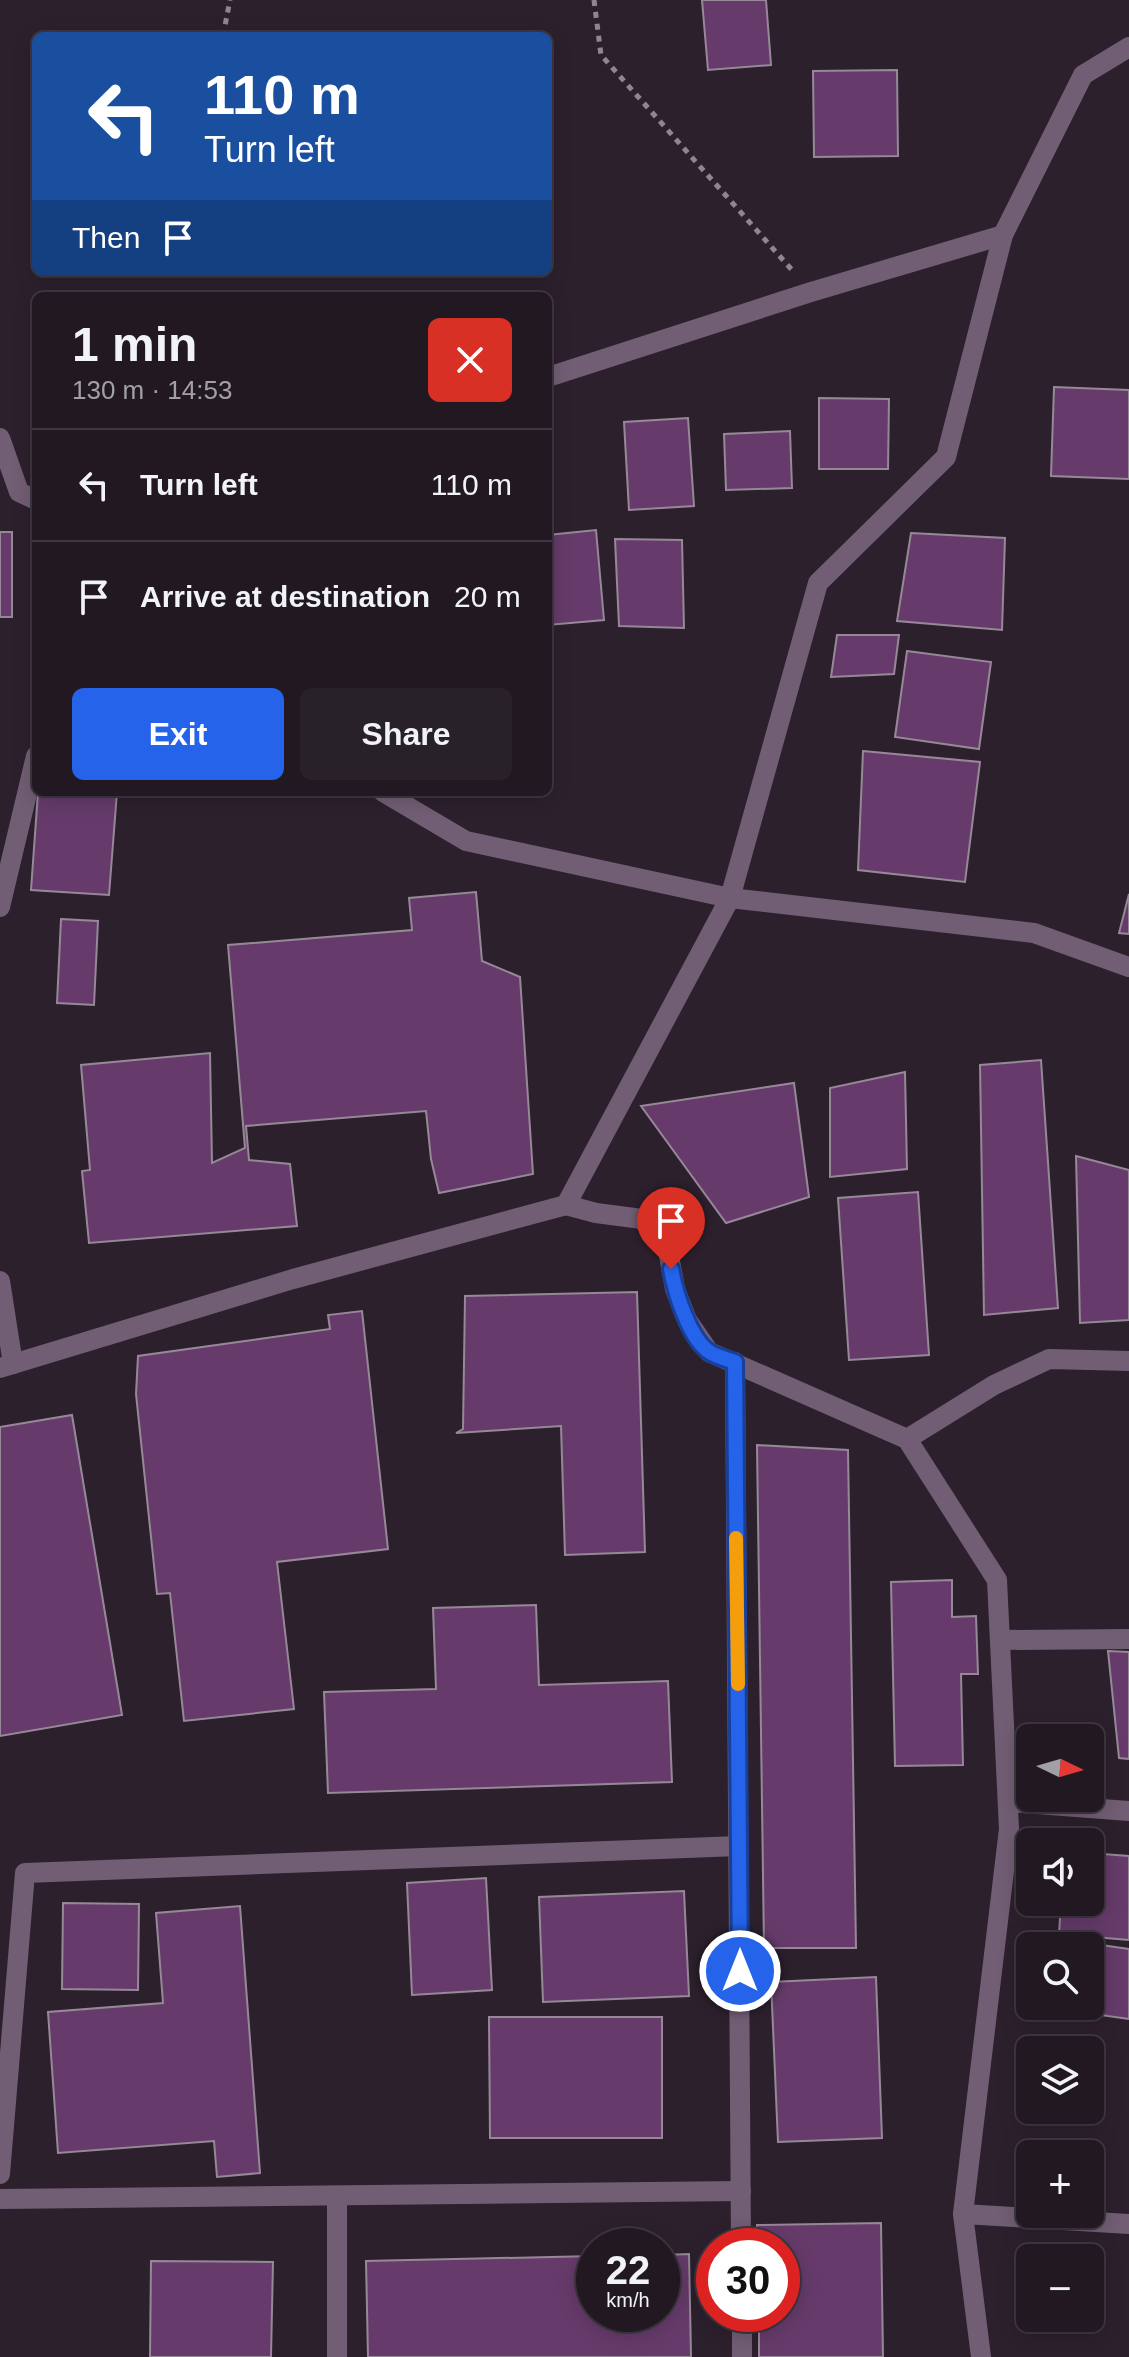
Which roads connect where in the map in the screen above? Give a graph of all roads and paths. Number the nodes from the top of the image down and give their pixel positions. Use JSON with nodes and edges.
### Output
{"nodes":[{"id":1,"x":230,"y":0,"type":"edge"},
{"id":2,"x":594,"y":0,"type":"edge"},
{"id":3,"x":224,"y":32,"type":"edge"},
{"id":4,"x":1129,"y":47,"type":"edge"},
{"id":5,"x":1003,"y":235,"type":"junction"},
{"id":6,"x":811,"y":292,"type":"junction"},
{"id":7,"x":552,"y":376,"type":"edge"},
{"id":8,"x":0,"y":438,"type":"edge"},
{"id":9,"x":18,"y":497,"type":"edge"},
{"id":10,"x":32,"y":776,"type":"edge"},
{"id":11,"x":390,"y":796,"type":"edge"},
{"id":12,"x":730,"y":898,"type":"junction"},
{"id":13,"x":0,"y":907,"type":"edge"},
{"id":14,"x":1129,"y":967,"type":"edge"},
{"id":15,"x":566,"y":1205,"type":"junction"},
{"id":16,"x":0,"y":1281,"type":"edge"},
{"id":17,"x":1129,"y":1361,"type":"edge"},
{"id":18,"x":735,"y":1362,"type":"junction"},
{"id":19,"x":6,"y":1366,"type":"edge"},
{"id":20,"x":907,"y":1439,"type":"junction"},
{"id":21,"x":1129,"y":1639,"type":"edge"},
{"id":22,"x":1000,"y":1640,"type":"junction"},
{"id":23,"x":1008,"y":1802,"type":"junction"},
{"id":24,"x":1129,"y":1811,"type":"edge"},
{"id":25,"x":739,"y":1846,"type":"junction"},
{"id":26,"x":0,"y":2174,"type":"edge"},
{"id":27,"x":741,"y":2191,"type":"junction"},
{"id":28,"x":337,"y":2197,"type":"junction"},
{"id":29,"x":0,"y":2199,"type":"edge"},
{"id":30,"x":963,"y":2214,"type":"junction"},
{"id":31,"x":1129,"y":2224,"type":"edge"},
{"id":32,"x":741,"y":2228,"type":"edge"},
{"id":33,"x":742,"y":2332,"type":"edge"},
{"id":34,"x":337,"y":2357,"type":"edge"},
{"id":35,"x":742,"y":2357,"type":"edge"},
{"id":36,"x":981,"y":2357,"type":"edge"}],
"edges":[{"from":1,"to":3,"type":"path"},
{"from":2,"to":6,"type":"path"},
{"from":4,"to":5,"type":"street"},
{"from":5,"to":6,"type":"street"},
{"from":5,"to":12,"type":"street"},
{"from":6,"to":7,"type":"street"},
{"from":8,"to":9,"type":"street"},
{"from":10,"to":13,"type":"street"},
{"from":11,"to":12,"type":"street"},
{"from":12,"to":14,"type":"street"},
{"from":12,"to":15,"type":"street"},
{"from":15,"to":18,"type":"street"},
{"from":15,"to":19,"type":"street"},
{"from":16,"to":19,"type":"street"},
{"from":17,"to":20,"type":"street"},
{"from":18,"to":20,"type":"street"},
{"from":18,"to":25,"type":"street"},
{"from":20,"to":22,"type":"street"},
{"from":21,"to":22,"type":"street"},
{"from":22,"to":23,"type":"street"},
{"from":23,"to":24,"type":"street"},
{"from":23,"to":30,"type":"street"},
{"from":25,"to":26,"type":"street"},
{"from":25,"to":27,"type":"street"},
{"from":27,"to":28,"type":"street"},
{"from":27,"to":32,"type":"street"},
{"from":28,"to":29,"type":"street"},
{"from":28,"to":34,"type":"street"},
{"from":30,"to":31,"type":"street"},
{"from":30,"to":36,"type":"street"},
{"from":33,"to":35,"type":"street"}]}
